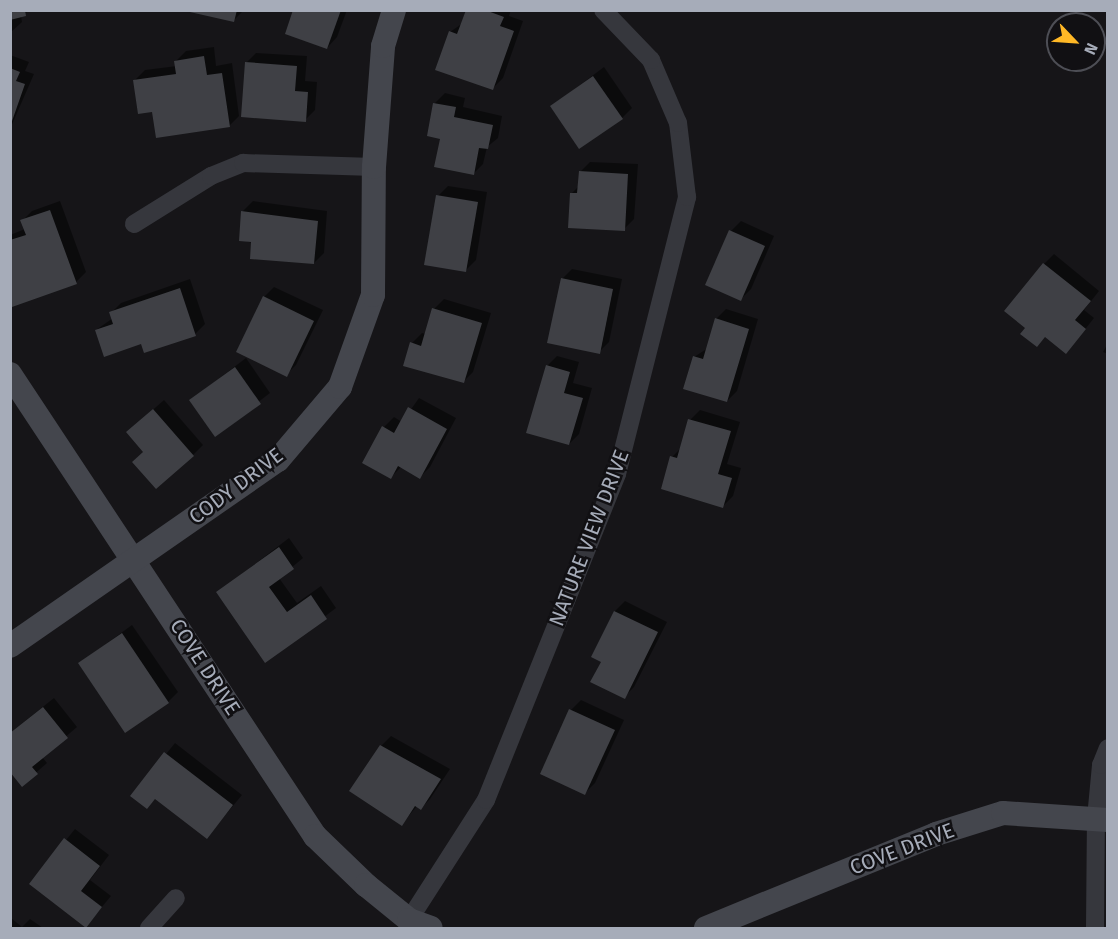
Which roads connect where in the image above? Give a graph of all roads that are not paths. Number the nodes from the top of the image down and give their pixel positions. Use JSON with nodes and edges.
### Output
{"nodes":[{"id":1,"x":394,"y":10,"type":"edge"},
{"id":2,"x":603,"y":10,"type":"edge"},
{"id":3,"x":374,"y":167,"type":"junction"},
{"id":4,"x":134,"y":224,"type":"dead end"},
{"id":5,"x":10,"y":374,"type":"edge"},
{"id":6,"x":135,"y":558,"type":"junction"},
{"id":7,"x":10,"y":646,"type":"edge"},
{"id":8,"x":1107,"y":748,"type":"edge"},
{"id":9,"x":1102,"y":819,"type":"edge"},
{"id":10,"x":176,"y":898,"type":"dead end"},
{"id":11,"x":420,"y":924,"type":"edge"},
{"id":12,"x":149,"y":928,"type":"edge"},
{"id":13,"x":706,"y":928,"type":"edge"},
{"id":14,"x":1095,"y":928,"type":"edge"}],
"edges":[{"from":1,"to":3,"type":"main road","name":"CODY DRIVE"},
{"from":2,"to":11,"type":"street","name":"NATURE VIEW DRIVE"},
{"from":3,"to":4,"type":"street"},
{"from":3,"to":6,"type":"main road","name":"CODY DRIVE"},
{"from":5,"to":6,"type":"main road","name":"COVE DRIVE"},
{"from":6,"to":7,"type":"main road","name":"CODY DRIVE"},
{"from":6,"to":11,"type":"main road","name":"COVE DRIVE"},
{"from":8,"to":9,"type":"street"},
{"from":9,"to":13,"type":"main road","name":"COVE DRIVE"},
{"from":9,"to":14,"type":"street"},
{"from":10,"to":12,"type":"street"}]}
